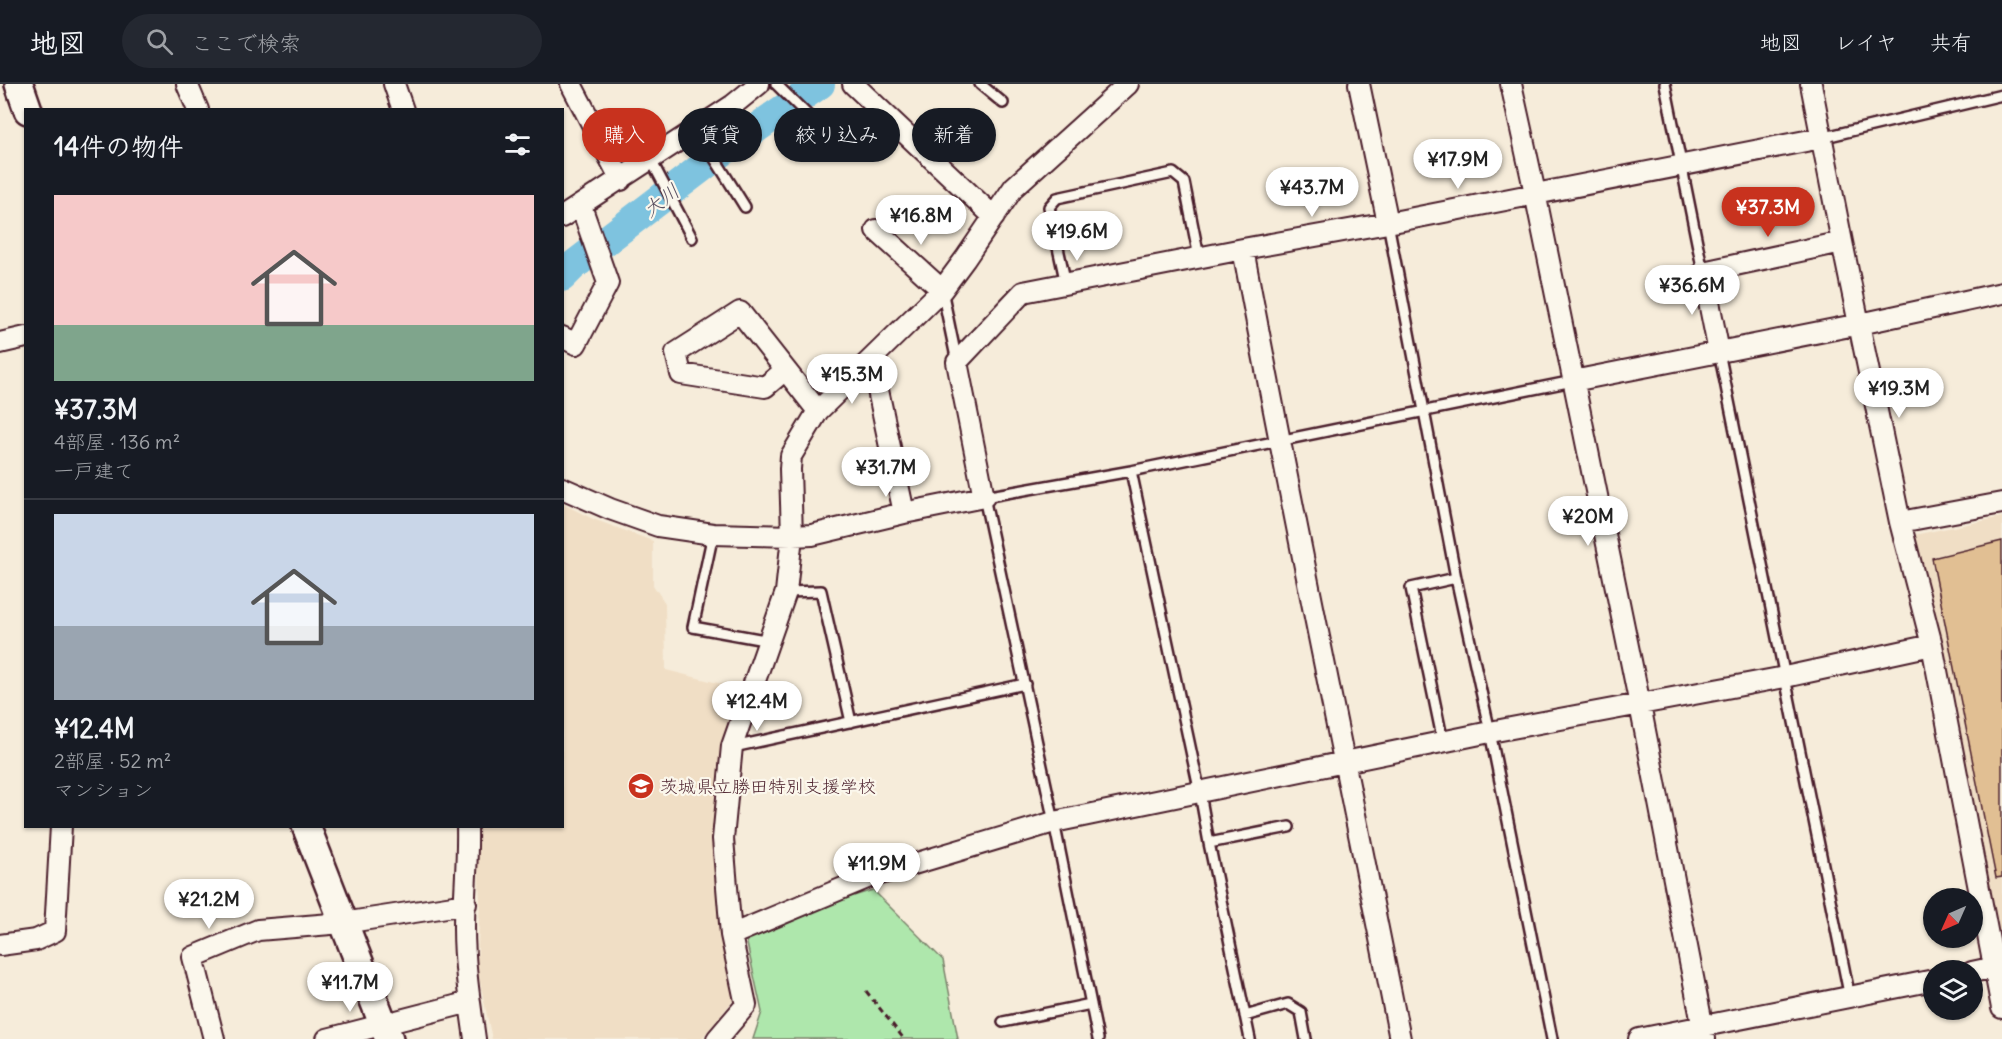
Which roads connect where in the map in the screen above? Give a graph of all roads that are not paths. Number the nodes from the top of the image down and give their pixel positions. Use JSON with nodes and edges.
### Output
{"nodes":[{"id":1,"x":19,"y":84,"type":"edge"},
{"id":2,"x":187,"y":84,"type":"edge"},
{"id":3,"x":394,"y":84,"type":"edge"},
{"id":4,"x":571,"y":84,"type":"edge"},
{"id":5,"x":758,"y":84,"type":"edge"},
{"id":6,"x":776,"y":84,"type":"edge"},
{"id":7,"x":853,"y":84,"type":"edge"},
{"id":8,"x":980,"y":84,"type":"edge"},
{"id":9,"x":1128,"y":84,"type":"edge"},
{"id":10,"x":1359,"y":84,"type":"edge"},
{"id":11,"x":1511,"y":84,"type":"edge"},
{"id":12,"x":1665,"y":84,"type":"edge"},
{"id":13,"x":1811,"y":84,"type":"edge"},
{"id":14,"x":2002,"y":95,"type":"edge"},
{"id":15,"x":1003,"y":103,"type":"dead end"},
{"id":16,"x":27,"y":108,"type":"edge"},
{"id":17,"x":197,"y":108,"type":"edge"},
{"id":18,"x":403,"y":108,"type":"edge"},
{"id":19,"x":728,"y":108,"type":"edge"},
{"id":20,"x":800,"y":108,"type":"edge"},
{"id":21,"x":1821,"y":138,"type":"junction"},
{"id":22,"x":648,"y":162,"type":"edge"},
{"id":23,"x":652,"y":162,"type":"edge"},
{"id":24,"x":717,"y":162,"type":"edge"},
{"id":25,"x":1681,"y":165,"type":"junction"},
{"id":26,"x":621,"y":180,"type":"junction"},
{"id":27,"x":1535,"y":193,"type":"junction"},
{"id":28,"x":581,"y":206,"type":"junction"},
{"id":29,"x":745,"y":207,"type":"dead end"},
{"id":30,"x":564,"y":216,"type":"edge"},
{"id":31,"x":994,"y":217,"type":"junction"},
{"id":32,"x":1388,"y":223,"type":"junction"},
{"id":33,"x":876,"y":230,"type":"dead end"},
{"id":34,"x":692,"y":238,"type":"dead end"},
{"id":35,"x":1842,"y":242,"type":"junction"},
{"id":36,"x":1243,"y":249,"type":"junction"},
{"id":37,"x":1199,"y":257,"type":"junction"},
{"id":38,"x":1703,"y":272,"type":"junction"},
{"id":39,"x":1066,"y":284,"type":"junction"},
{"id":40,"x":942,"y":290,"type":"junction"},
{"id":41,"x":2002,"y":293,"type":"edge"},
{"id":42,"x":1860,"y":324,"type":"junction"},
{"id":43,"x":24,"y":338,"type":"edge"},
{"id":44,"x":564,"y":338,"type":"edge"},
{"id":45,"x":0,"y":344,"type":"edge"},
{"id":46,"x":1719,"y":352,"type":"junction"},
{"id":47,"x":957,"y":362,"type":"junction"},
{"id":48,"x":865,"y":366,"type":"junction"},
{"id":49,"x":785,"y":370,"type":"junction"},
{"id":50,"x":1573,"y":381,"type":"junction"},
{"id":51,"x":818,"y":411,"type":"junction"},
{"id":52,"x":1423,"y":411,"type":"junction"},
{"id":53,"x":1278,"y":441,"type":"junction"},
{"id":54,"x":1131,"y":471,"type":"junction"},
{"id":55,"x":564,"y":489,"type":"edge"},
{"id":56,"x":984,"y":497,"type":"junction"},
{"id":57,"x":2002,"y":503,"type":"edge"},
{"id":58,"x":904,"y":513,"type":"junction"},
{"id":59,"x":1900,"y":522,"type":"junction"},
{"id":60,"x":713,"y":534,"type":"junction"},
{"id":61,"x":792,"y":536,"type":"junction"},
{"id":62,"x":1456,"y":578,"type":"junction"},
{"id":63,"x":786,"y":592,"type":"junction"},
{"id":64,"x":770,"y":641,"type":"junction"},
{"id":65,"x":1932,"y":645,"type":"junction"},
{"id":66,"x":1785,"y":677,"type":"junction"},
{"id":67,"x":1024,"y":684,"type":"junction"},
{"id":68,"x":1640,"y":705,"type":"junction"},
{"id":69,"x":851,"y":722,"type":"junction"},
{"id":70,"x":1490,"y":732,"type":"junction"},
{"id":71,"x":1443,"y":742,"type":"junction"},
{"id":72,"x":732,"y":746,"type":"junction"},
{"id":73,"x":1346,"y":762,"type":"junction"},
{"id":74,"x":1200,"y":793,"type":"junction"},
{"id":75,"x":1054,"y":822,"type":"junction"},
{"id":76,"x":1289,"y":827,"type":"dead end"},
{"id":77,"x":61,"y":828,"type":"edge"},
{"id":78,"x":307,"y":828,"type":"edge"},
{"id":79,"x":467,"y":828,"type":"edge"},
{"id":80,"x":1209,"y":843,"type":"junction"},
{"id":81,"x":466,"y":904,"type":"junction"},
{"id":82,"x":343,"y":923,"type":"junction"},
{"id":83,"x":731,"y":935,"type":"junction"},
{"id":84,"x":0,"y":945,"type":"edge"},
{"id":85,"x":1995,"y":967,"type":"junction"},
{"id":86,"x":1983,"y":970,"type":"edge"},
{"id":87,"x":1923,"y":982,"type":"edge"},
{"id":88,"x":1850,"y":998,"type":"junction"},
{"id":89,"x":470,"y":1002,"type":"junction"},
{"id":90,"x":1091,"y":1004,"type":"junction"},
{"id":91,"x":2002,"y":1008,"type":"edge"},
{"id":92,"x":1245,"y":1016,"type":"junction"},
{"id":93,"x":1003,"y":1022,"type":"dead end"},
{"id":94,"x":386,"y":1031,"type":"edge"},
{"id":95,"x":1704,"y":1033,"type":"edge"},
{"id":96,"x":214,"y":1039,"type":"edge"},
{"id":97,"x":327,"y":1039,"type":"edge"},
{"id":98,"x":476,"y":1039,"type":"edge"},
{"id":99,"x":717,"y":1039,"type":"edge"},
{"id":100,"x":1098,"y":1039,"type":"edge"},
{"id":101,"x":1250,"y":1039,"type":"edge"},
{"id":102,"x":1306,"y":1039,"type":"edge"},
{"id":103,"x":1400,"y":1039,"type":"edge"},
{"id":104,"x":1552,"y":1039,"type":"edge"},
{"id":105,"x":1639,"y":1039,"type":"edge"}],
"edges":[{"from":1,"to":16,"type":"street"},
{"from":2,"to":17,"type":"street"},
{"from":3,"to":18,"type":"street"},
{"from":4,"to":26,"type":"street"},
{"from":5,"to":19,"type":"street"},
{"from":6,"to":20,"type":"lane"},
{"from":7,"to":31,"type":"street"},
{"from":8,"to":15,"type":"lane"},
{"from":9,"to":31,"type":"street"},
{"from":10,"to":32,"type":"street"},
{"from":11,"to":27,"type":"street"},
{"from":12,"to":25,"type":"lane"},
{"from":13,"to":21,"type":"street"},
{"from":14,"to":21,"type":"lane"},
{"from":21,"to":25,"type":"street"},
{"from":21,"to":35,"type":"street"},
{"from":22,"to":26,"type":"street"},
{"from":23,"to":34,"type":"lane"},
{"from":24,"to":29,"type":"lane"},
{"from":25,"to":27,"type":"street"},
{"from":25,"to":38,"type":"lane"},
{"from":26,"to":28,"type":"street"},
{"from":27,"to":32,"type":"street"},
{"from":27,"to":50,"type":"street"},
{"from":28,"to":30,"type":"street"},
{"from":28,"to":44,"type":"street"},
{"from":31,"to":40,"type":"street"},
{"from":32,"to":36,"type":"street"},
{"from":32,"to":52,"type":"lane"},
{"from":33,"to":40,"type":"street"},
{"from":35,"to":38,"type":"street"},
{"from":35,"to":42,"type":"street"},
{"from":36,"to":37,"type":"street"},
{"from":36,"to":53,"type":"street"},
{"from":37,"to":39,"type":"street"},
{"from":37,"to":39,"type":"lane"},
{"from":38,"to":46,"type":"street"},
{"from":39,"to":47,"type":"street"},
{"from":40,"to":47,"type":"lane"},
{"from":40,"to":48,"type":"street"},
{"from":41,"to":42,"type":"street"},
{"from":42,"to":46,"type":"street"},
{"from":42,"to":59,"type":"street"},
{"from":43,"to":45,"type":"street"},
{"from":46,"to":50,"type":"street"},
{"from":46,"to":66,"type":"lane"},
{"from":47,"to":56,"type":"street"},
{"from":48,"to":51,"type":"street"},
{"from":48,"to":58,"type":"street"},
{"from":49,"to":49,"type":"street"},
{"from":49,"to":51,"type":"street"},
{"from":50,"to":52,"type":"lane"},
{"from":50,"to":68,"type":"street"},
{"from":51,"to":61,"type":"street"},
{"from":52,"to":53,"type":"lane"},
{"from":52,"to":62,"type":"lane"},
{"from":53,"to":54,"type":"lane"},
{"from":53,"to":73,"type":"street"},
{"from":54,"to":56,"type":"lane"},
{"from":54,"to":74,"type":"lane"},
{"from":55,"to":60,"type":"street"},
{"from":56,"to":58,"type":"street"},
{"from":56,"to":67,"type":"lane"},
{"from":57,"to":59,"type":"street"},
{"from":58,"to":61,"type":"street"},
{"from":59,"to":65,"type":"street"},
{"from":60,"to":61,"type":"street"},
{"from":60,"to":64,"type":"lane"},
{"from":61,"to":63,"type":"street"},
{"from":62,"to":70,"type":"lane"},
{"from":62,"to":71,"type":"lane"},
{"from":63,"to":64,"type":"street"},
{"from":63,"to":69,"type":"lane"},
{"from":64,"to":72,"type":"street"},
{"from":65,"to":66,"type":"street"},
{"from":65,"to":85,"type":"street"},
{"from":66,"to":68,"type":"street"},
{"from":66,"to":88,"type":"lane"},
{"from":67,"to":69,"type":"lane"},
{"from":67,"to":75,"type":"lane"},
{"from":68,"to":70,"type":"street"},
{"from":68,"to":95,"type":"street"},
{"from":69,"to":72,"type":"lane"},
{"from":70,"to":71,"type":"street"},
{"from":70,"to":104,"type":"lane"},
{"from":71,"to":73,"type":"street"},
{"from":72,"to":83,"type":"street"},
{"from":73,"to":74,"type":"street"},
{"from":73,"to":103,"type":"street"},
{"from":74,"to":75,"type":"street"},
{"from":74,"to":80,"type":"lane"},
{"from":75,"to":83,"type":"street"},
{"from":75,"to":90,"type":"lane"},
{"from":76,"to":80,"type":"lane"},
{"from":77,"to":84,"type":"street"},
{"from":78,"to":82,"type":"street"},
{"from":79,"to":81,"type":"street"},
{"from":80,"to":92,"type":"lane"},
{"from":81,"to":82,"type":"street"},
{"from":81,"to":89,"type":"street"},
{"from":82,"to":94,"type":"street"},
{"from":82,"to":96,"type":"street"},
{"from":83,"to":99,"type":"street"},
{"from":85,"to":86,"type":"street"},
{"from":85,"to":91,"type":"street"},
{"from":87,"to":88,"type":"street"},
{"from":88,"to":95,"type":"street"},
{"from":89,"to":94,"type":"street"},
{"from":89,"to":98,"type":"street"},
{"from":90,"to":93,"type":"lane"},
{"from":90,"to":100,"type":"lane"},
{"from":92,"to":101,"type":"lane"},
{"from":92,"to":102,"type":"lane"},
{"from":94,"to":97,"type":"street"},
{"from":95,"to":105,"type":"street"}]}
